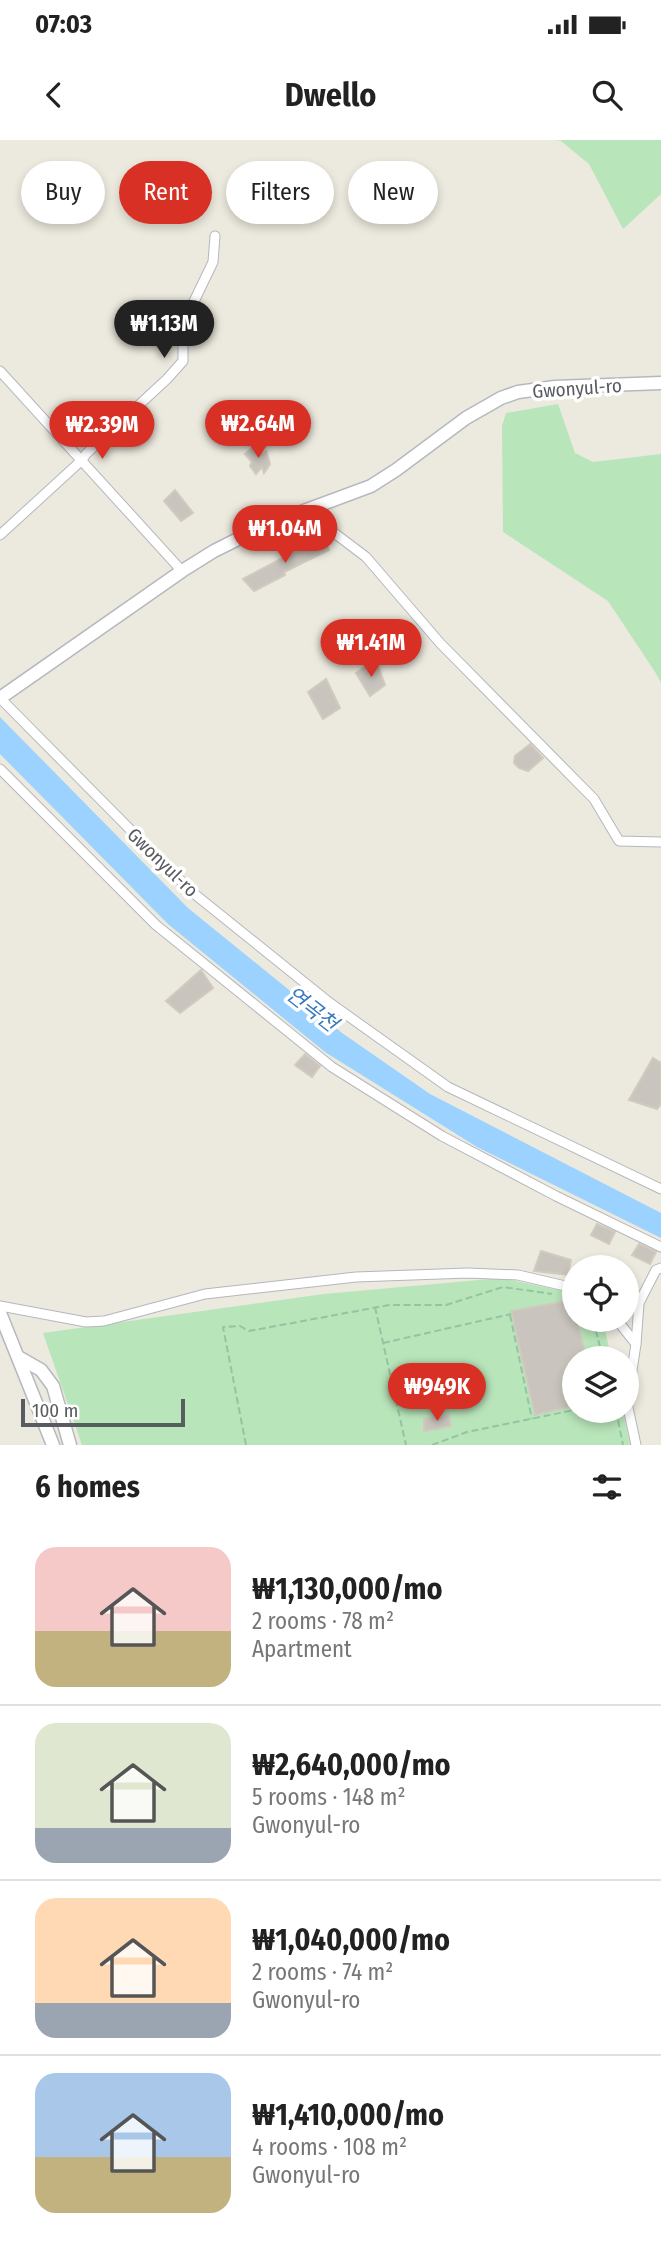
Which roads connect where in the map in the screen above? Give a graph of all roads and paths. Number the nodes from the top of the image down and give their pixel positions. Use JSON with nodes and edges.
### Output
{"nodes":[{"id":1,"x":215,"y":236,"type":"dead end"},
{"id":2,"x":0,"y":371,"type":"edge"},
{"id":3,"x":661,"y":383,"type":"edge"},
{"id":4,"x":82,"y":460,"type":"junction"},
{"id":5,"x":314,"y":508,"type":"junction"},
{"id":6,"x":0,"y":535,"type":"edge"},
{"id":7,"x":182,"y":571,"type":"junction"},
{"id":8,"x":2,"y":694,"type":"edge"},
{"id":9,"x":0,"y":769,"type":"edge"},
{"id":10,"x":661,"y":842,"type":"edge"},
{"id":11,"x":661,"y":1189,"type":"edge"},
{"id":12,"x":661,"y":1247,"type":"edge"},
{"id":13,"x":661,"y":1268,"type":"edge"},
{"id":14,"x":562,"y":1285,"type":"edge"},
{"id":15,"x":562,"y":1296,"type":"dead end"},
{"id":16,"x":0,"y":1306,"type":"edge"},
{"id":17,"x":375,"y":1307,"type":"junction"},
{"id":18,"x":0,"y":1313,"type":"edge"},
{"id":19,"x":626,"y":1332,"type":"edge"},
{"id":20,"x":383,"y":1343,"type":"junction"},
{"id":21,"x":636,"y":1344,"type":"junction"},
{"id":22,"x":20,"y":1358,"type":"junction"},
{"id":23,"x":562,"y":1413,"type":"edge"},
{"id":24,"x":532,"y":1419,"type":"junction"},
{"id":25,"x":618,"y":1423,"type":"edge"},
{"id":26,"x":53,"y":1445,"type":"edge"},
{"id":27,"x":70,"y":1445,"type":"edge"},
{"id":28,"x":246,"y":1445,"type":"edge"},
{"id":29,"x":406,"y":1445,"type":"edge"},
{"id":30,"x":432,"y":1445,"type":"edge"},
{"id":31,"x":623,"y":1445,"type":"edge"},
{"id":32,"x":636,"y":1445,"type":"edge"}],
"edges":[{"from":1,"to":4,"type":"street"},
{"from":2,"to":4,"type":"street"},
{"from":3,"to":5,"type":"main road","name":"Gwonyul-ro"},
{"from":4,"to":6,"type":"street"},
{"from":4,"to":7,"type":"street"},
{"from":5,"to":7,"type":"main road","name":"Gwonyul-ro"},
{"from":5,"to":10,"type":"street"},
{"from":7,"to":8,"type":"main road","name":"Gwonyul-ro"},
{"from":8,"to":11,"type":"street","name":"Gwonyul-ro"},
{"from":9,"to":12,"type":"street"},
{"from":13,"to":21,"type":"street"},
{"from":14,"to":16,"type":"street"},
{"from":15,"to":17,"type":"path"},
{"from":17,"to":20,"type":"path"},
{"from":17,"to":28,"type":"path"},
{"from":18,"to":22,"type":"main road"},
{"from":19,"to":21,"type":"street"},
{"from":20,"to":24,"type":"path"},
{"from":20,"to":29,"type":"path"},
{"from":21,"to":32,"type":"street"},
{"from":22,"to":26,"type":"main road"},
{"from":22,"to":27,"type":"main road"},
{"from":23,"to":24,"type":"path"},
{"from":24,"to":30,"type":"path"},
{"from":25,"to":31,"type":"path"}]}
